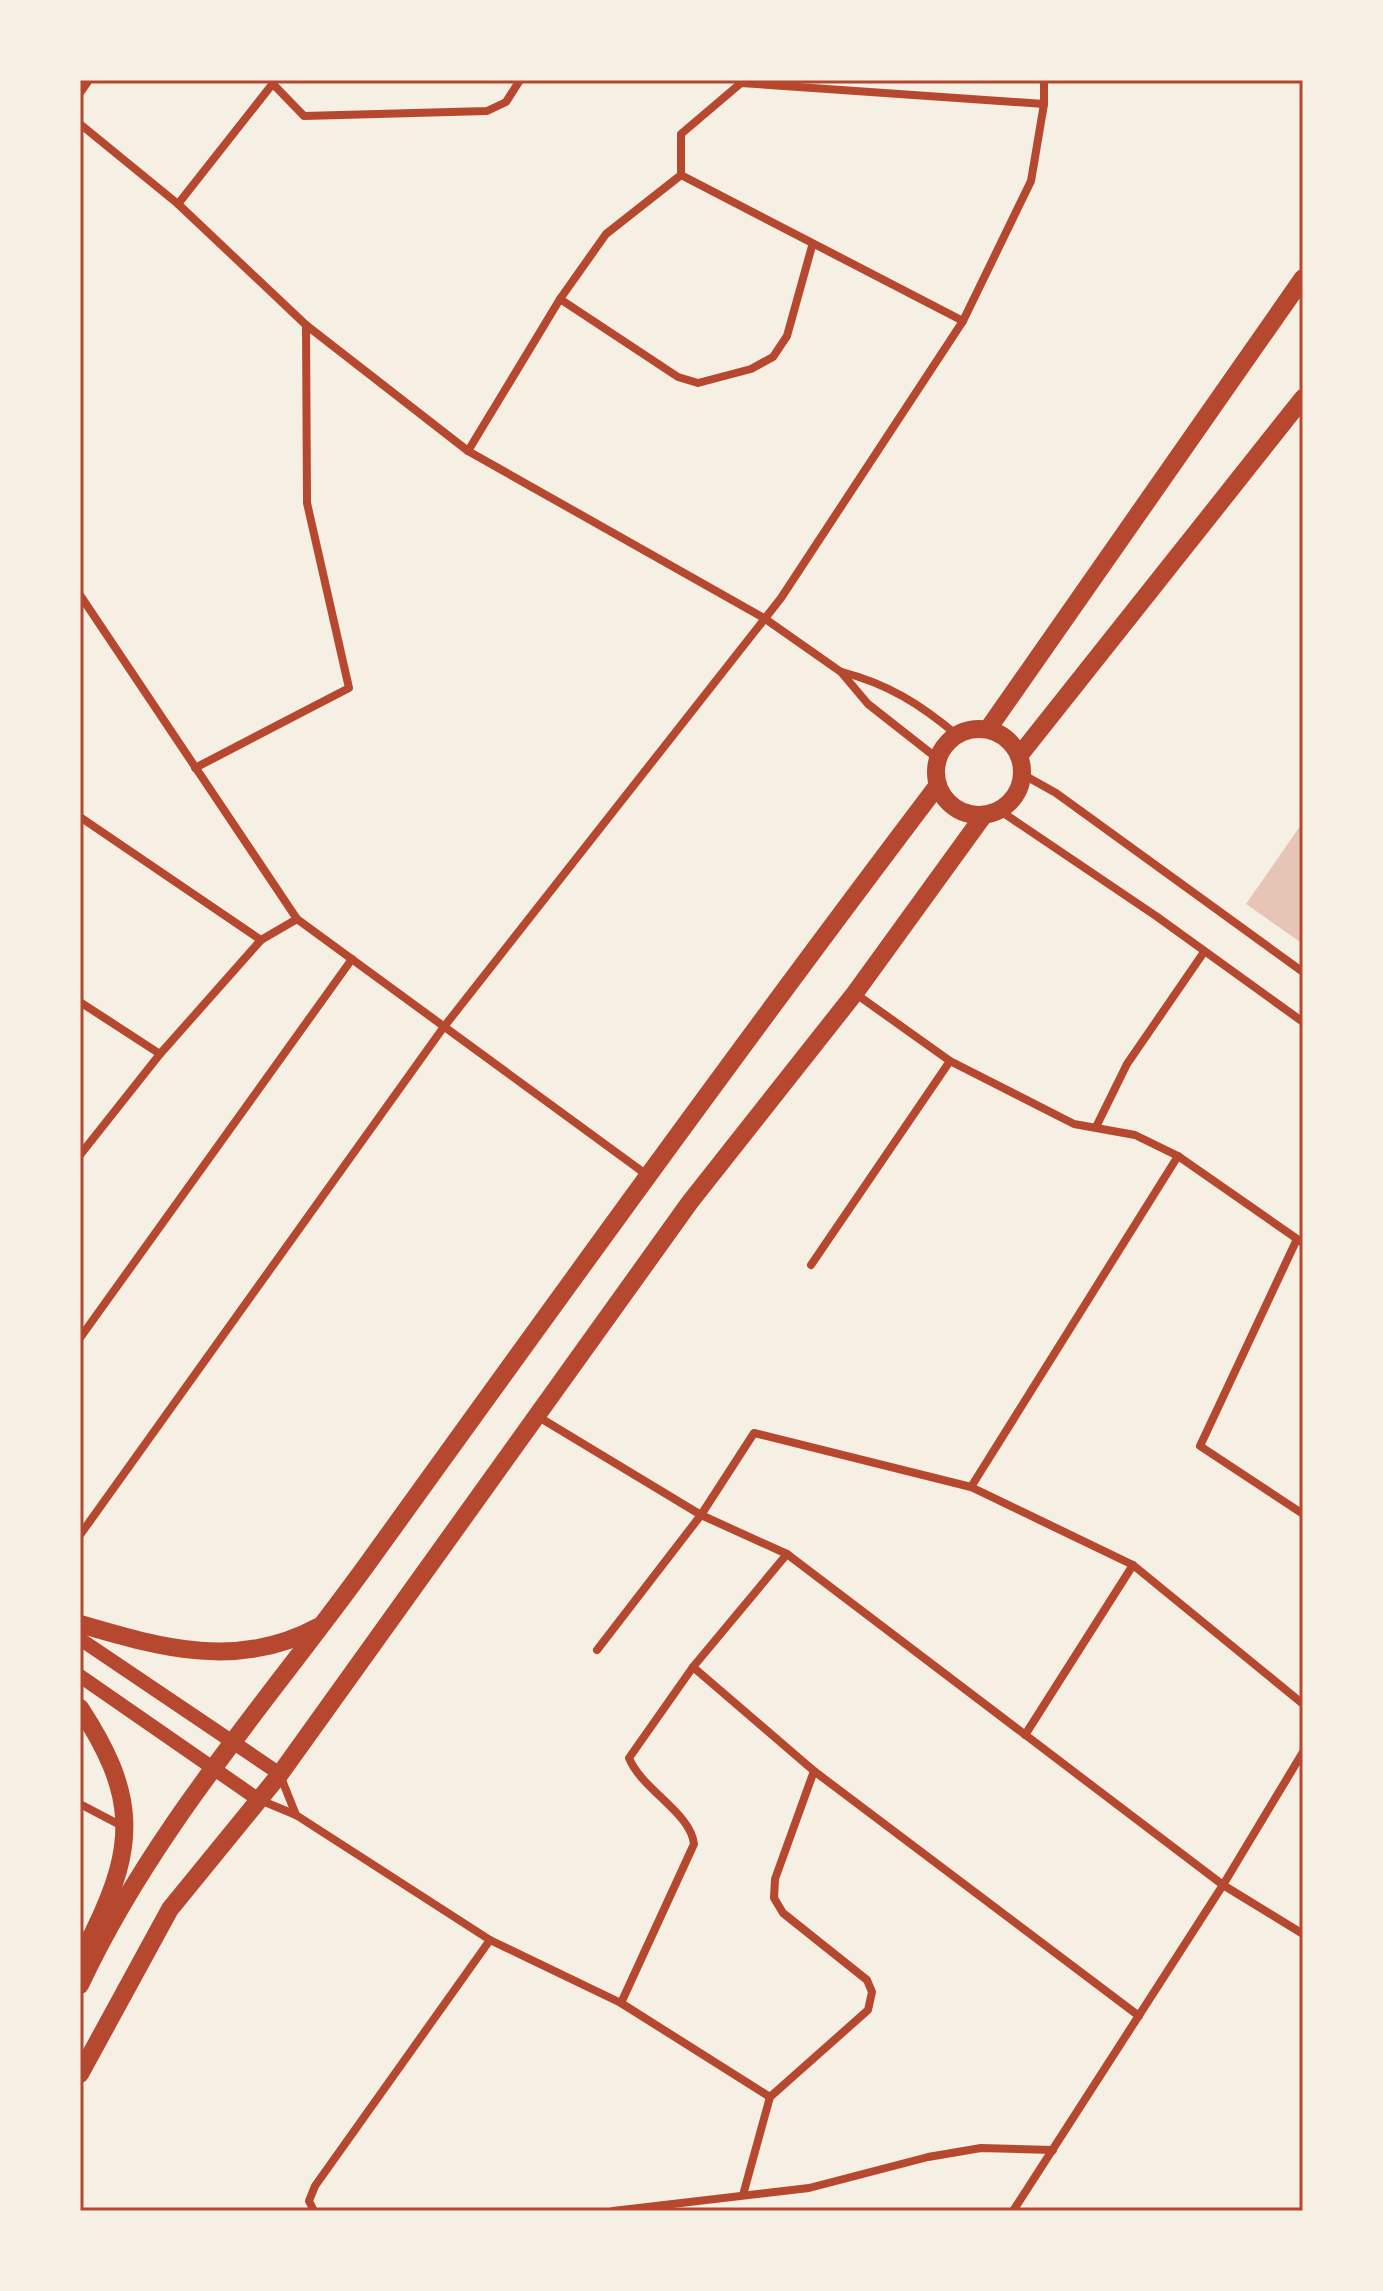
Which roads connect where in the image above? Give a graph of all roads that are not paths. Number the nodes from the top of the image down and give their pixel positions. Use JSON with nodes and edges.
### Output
{"nodes":[{"id":1,"x":89,"y":80,"type":"edge"},
{"id":2,"x":520,"y":80,"type":"edge"},
{"id":3,"x":1044,"y":80,"type":"edge"},
{"id":4,"x":274,"y":82,"type":"edge"},
{"id":5,"x":840,"y":85,"type":"edge"},
{"id":6,"x":80,"y":93,"type":"edge"},
{"id":7,"x":1044,"y":104,"type":"junction"},
{"id":8,"x":80,"y":124,"type":"edge"},
{"id":9,"x":681,"y":175,"type":"junction"},
{"id":10,"x":178,"y":204,"type":"junction"},
{"id":11,"x":812,"y":246,"type":"junction"},
{"id":12,"x":1303,"y":278,"type":"edge"},
{"id":13,"x":560,"y":299,"type":"junction"},
{"id":14,"x":963,"y":321,"type":"junction"},
{"id":15,"x":306,"y":325,"type":"junction"},
{"id":16,"x":1303,"y":398,"type":"edge"},
{"id":17,"x":468,"y":451,"type":"junction"},
{"id":18,"x":80,"y":595,"type":"edge"},
{"id":19,"x":764,"y":618,"type":"junction"},
{"id":20,"x":841,"y":672,"type":"junction"},
{"id":21,"x":988,"y":729,"type":"junction"},
{"id":22,"x":957,"y":735,"type":"junction"},
{"id":23,"x":938,"y":759,"type":"junction"},
{"id":24,"x":1021,"y":765,"type":"junction"},
{"id":25,"x":195,"y":768,"type":"junction"},
{"id":26,"x":938,"y":785,"type":"junction"},
{"id":27,"x":991,"y":812,"type":"junction"},
{"id":28,"x":80,"y":817,"type":"edge"},
{"id":29,"x":297,"y":919,"type":"junction"},
{"id":30,"x":261,"y":940,"type":"junction"},
{"id":31,"x":1204,"y":952,"type":"junction"},
{"id":32,"x":352,"y":959,"type":"junction"},
{"id":33,"x":1303,"y":972,"type":"edge"},
{"id":34,"x":855,"y":993,"type":"junction"},
{"id":35,"x":80,"y":1002,"type":"edge"},
{"id":36,"x":1303,"y":1022,"type":"edge"},
{"id":37,"x":443,"y":1028,"type":"junction"},
{"id":38,"x":160,"y":1054,"type":"junction"},
{"id":39,"x":950,"y":1061,"type":"junction"},
{"id":40,"x":1096,"y":1127,"type":"junction"},
{"id":41,"x":80,"y":1155,"type":"edge"},
{"id":42,"x":1178,"y":1156,"type":"junction"},
{"id":43,"x":647,"y":1175,"type":"junction"},
{"id":44,"x":1300,"y":1241,"type":"edge"},
{"id":45,"x":811,"y":1265,"type":"dead end"},
{"id":46,"x":80,"y":1338,"type":"edge"},
{"id":47,"x":536,"y":1416,"type":"junction"},
{"id":48,"x":971,"y":1487,"type":"junction"},
{"id":49,"x":1303,"y":1514,"type":"edge"},
{"id":50,"x":701,"y":1515,"type":"junction"},
{"id":51,"x":80,"y":1535,"type":"edge"},
{"id":52,"x":787,"y":1554,"type":"junction"},
{"id":53,"x":1133,"y":1565,"type":"junction"},
{"id":54,"x":324,"y":1623,"type":"junction"},
{"id":55,"x":80,"y":1624,"type":"edge"},
{"id":56,"x":80,"y":1639,"type":"edge"},
{"id":57,"x":597,"y":1650,"type":"dead end"},
{"id":58,"x":693,"y":1667,"type":"junction"},
{"id":59,"x":80,"y":1676,"type":"edge"},
{"id":60,"x":1303,"y":1704,"type":"edge"},
{"id":61,"x":80,"y":1708,"type":"edge"},
{"id":62,"x":1025,"y":1735,"type":"junction"},
{"id":63,"x":233,"y":1743,"type":"junction"},
{"id":64,"x":1303,"y":1752,"type":"edge"},
{"id":65,"x":214,"y":1769,"type":"junction"},
{"id":66,"x":814,"y":1771,"type":"junction"},
{"id":67,"x":280,"y":1774,"type":"junction"},
{"id":68,"x":259,"y":1800,"type":"junction"},
{"id":69,"x":80,"y":1804,"type":"edge"},
{"id":70,"x":296,"y":1815,"type":"junction"},
{"id":71,"x":125,"y":1828,"type":"junction"},
{"id":72,"x":134,"y":1883,"type":"junction"},
{"id":73,"x":1223,"y":1885,"type":"junction"},
{"id":74,"x":94,"y":1931,"type":"junction"},
{"id":75,"x":1303,"y":1934,"type":"edge"},
{"id":76,"x":490,"y":1940,"type":"junction"},
{"id":77,"x":80,"y":1951,"type":"edge"},
{"id":78,"x":80,"y":1985,"type":"edge"},
{"id":79,"x":621,"y":2003,"type":"junction"},
{"id":80,"x":1139,"y":2016,"type":"junction"},
{"id":81,"x":80,"y":2074,"type":"edge"},
{"id":82,"x":770,"y":2097,"type":"junction"},
{"id":83,"x":1053,"y":2150,"type":"junction"},
{"id":84,"x":743,"y":2195,"type":"junction"},
{"id":85,"x":314,"y":2211,"type":"edge"},
{"id":86,"x":613,"y":2211,"type":"edge"},
{"id":87,"x":1013,"y":2211,"type":"edge"}],
"edges":[{"from":1,"to":6,"type":"street"},
{"from":2,"to":4,"type":"street"},
{"from":3,"to":7,"type":"street"},
{"from":4,"to":10,"type":"street"},
{"from":5,"to":7,"type":"street"},
{"from":5,"to":9,"type":"street"},
{"from":7,"to":14,"type":"street"},
{"from":8,"to":10,"type":"street"},
{"from":9,"to":11,"type":"street"},
{"from":9,"to":13,"type":"street"},
{"from":10,"to":15,"type":"street"},
{"from":11,"to":13,"type":"street"},
{"from":11,"to":14,"type":"street"},
{"from":12,"to":21,"type":"main road"},
{"from":13,"to":17,"type":"street"},
{"from":14,"to":19,"type":"street"},
{"from":15,"to":17,"type":"street"},
{"from":15,"to":25,"type":"street"},
{"from":16,"to":24,"type":"main road"},
{"from":17,"to":19,"type":"street"},
{"from":18,"to":25,"type":"street"},
{"from":19,"to":20,"type":"street"},
{"from":19,"to":37,"type":"street"},
{"from":20,"to":22,"type":"street"},
{"from":20,"to":23,"type":"street"},
{"from":21,"to":22,"type":"main road"},
{"from":21,"to":24,"type":"main road"},
{"from":22,"to":23,"type":"main road"},
{"from":23,"to":26,"type":"main road"},
{"from":24,"to":27,"type":"main road"},
{"from":24,"to":33,"type":"street"},
{"from":25,"to":29,"type":"street"},
{"from":26,"to":27,"type":"main road"},
{"from":26,"to":43,"type":"main road"},
{"from":27,"to":31,"type":"street"},
{"from":27,"to":34,"type":"main road"},
{"from":28,"to":30,"type":"street"},
{"from":29,"to":30,"type":"street"},
{"from":29,"to":32,"type":"street"},
{"from":30,"to":38,"type":"street"},
{"from":31,"to":36,"type":"street"},
{"from":31,"to":40,"type":"street"},
{"from":32,"to":37,"type":"street"},
{"from":32,"to":46,"type":"street"},
{"from":34,"to":39,"type":"street"},
{"from":34,"to":47,"type":"main road"},
{"from":35,"to":38,"type":"street"},
{"from":37,"to":43,"type":"street"},
{"from":37,"to":51,"type":"street"},
{"from":38,"to":41,"type":"street"},
{"from":39,"to":40,"type":"street"},
{"from":39,"to":45,"type":"street"},
{"from":40,"to":42,"type":"street"},
{"from":42,"to":44,"type":"street"},
{"from":42,"to":48,"type":"street"},
{"from":43,"to":54,"type":"main road"},
{"from":44,"to":49,"type":"street"},
{"from":47,"to":50,"type":"street"},
{"from":47,"to":67,"type":"main road"},
{"from":48,"to":50,"type":"street"},
{"from":48,"to":53,"type":"street"},
{"from":50,"to":52,"type":"street"},
{"from":50,"to":57,"type":"street"},
{"from":52,"to":58,"type":"street"},
{"from":52,"to":62,"type":"street"},
{"from":53,"to":60,"type":"street"},
{"from":53,"to":62,"type":"street"},
{"from":54,"to":55,"type":"main road"},
{"from":54,"to":63,"type":"main road"},
{"from":56,"to":63,"type":"street"},
{"from":58,"to":66,"type":"street"},
{"from":58,"to":79,"type":"street"},
{"from":59,"to":65,"type":"street"},
{"from":61,"to":71,"type":"main road"},
{"from":62,"to":73,"type":"street"},
{"from":63,"to":65,"type":"main road"},
{"from":63,"to":67,"type":"street"},
{"from":64,"to":73,"type":"street"},
{"from":65,"to":68,"type":"street"},
{"from":65,"to":72,"type":"main road"},
{"from":66,"to":80,"type":"street"},
{"from":66,"to":82,"type":"street"},
{"from":67,"to":68,"type":"main road"},
{"from":67,"to":70,"type":"street"},
{"from":68,"to":70,"type":"street"},
{"from":68,"to":81,"type":"main road"},
{"from":69,"to":71,"type":"street"},
{"from":70,"to":76,"type":"street"},
{"from":71,"to":74,"type":"main road"},
{"from":72,"to":74,"type":"main road"},
{"from":72,"to":78,"type":"main road"},
{"from":73,"to":75,"type":"street"},
{"from":73,"to":80,"type":"street"},
{"from":74,"to":77,"type":"main road"},
{"from":76,"to":79,"type":"street"},
{"from":76,"to":85,"type":"street"},
{"from":79,"to":82,"type":"street"},
{"from":80,"to":83,"type":"street"},
{"from":82,"to":84,"type":"street"},
{"from":83,"to":84,"type":"street"},
{"from":83,"to":87,"type":"street"},
{"from":84,"to":86,"type":"street"}]}
